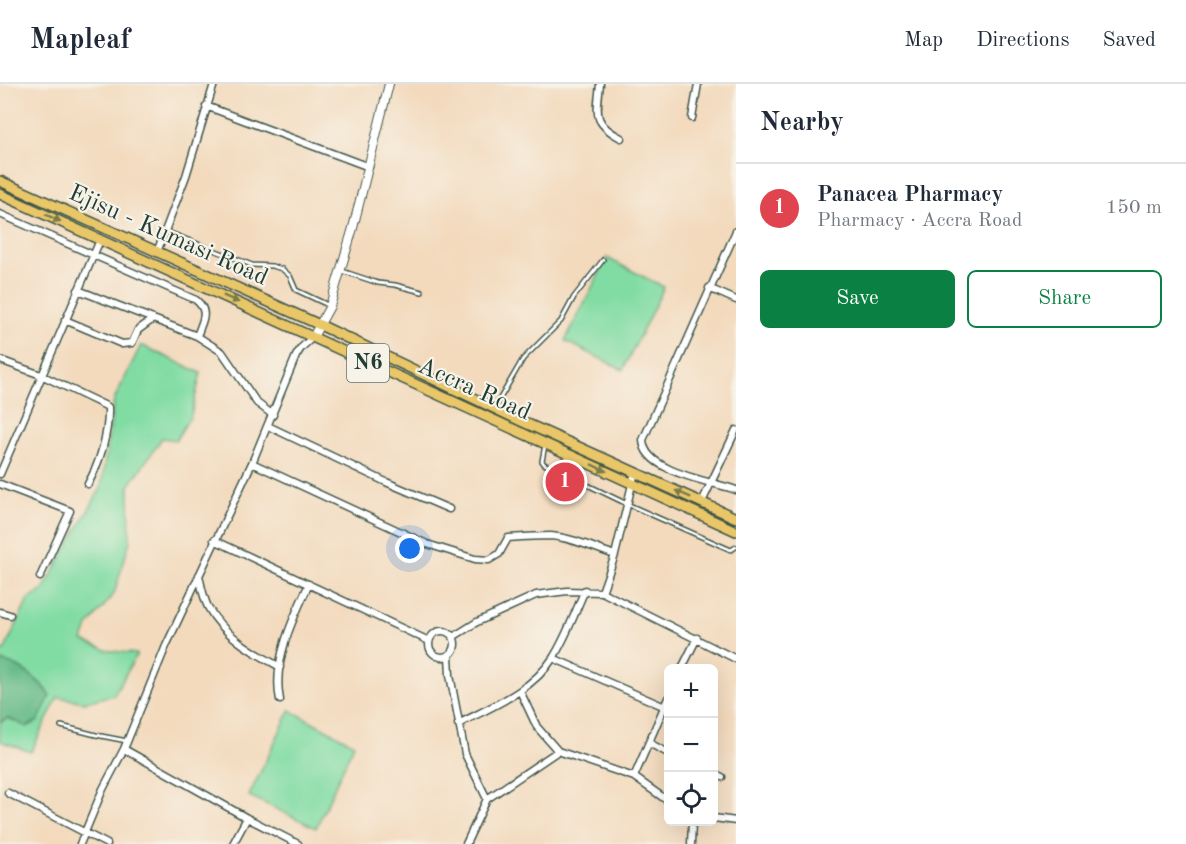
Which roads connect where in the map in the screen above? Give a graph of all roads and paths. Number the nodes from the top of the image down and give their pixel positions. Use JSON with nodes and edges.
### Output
{"nodes":[{"id":1,"x":214,"y":84,"type":"edge"},
{"id":2,"x":389,"y":84,"type":"edge"},
{"id":3,"x":600,"y":84,"type":"edge"},
{"id":4,"x":698,"y":84,"type":"edge"},
{"id":5,"x":206,"y":106,"type":"junction"},
{"id":6,"x":692,"y":118,"type":"dead end"},
{"id":7,"x":621,"y":138,"type":"dead end"},
{"id":8,"x":369,"y":167,"type":"junction"},
{"id":9,"x":0,"y":181,"type":"edge"},
{"id":10,"x":0,"y":194,"type":"edge"},
{"id":11,"x":0,"y":214,"type":"edge"},
{"id":12,"x":165,"y":231,"type":"junction"},
{"id":13,"x":736,"y":231,"type":"edge"},
{"id":14,"x":100,"y":240,"type":"junction"},
{"id":15,"x":158,"y":252,"type":"junction"},
{"id":16,"x":93,"y":256,"type":"junction"},
{"id":17,"x":603,"y":260,"type":"dead end"},
{"id":18,"x":340,"y":271,"type":"junction"},
{"id":19,"x":709,"y":288,"type":"junction"},
{"id":20,"x":78,"y":290,"type":"junction"},
{"id":21,"x":422,"y":292,"type":"dead end"},
{"id":22,"x":736,"y":300,"type":"edge"},
{"id":23,"x":330,"y":306,"type":"junction"},
{"id":24,"x":153,"y":319,"type":"junction"},
{"id":25,"x":65,"y":320,"type":"junction"},
{"id":26,"x":320,"y":325,"type":"junction"},
{"id":27,"x":197,"y":336,"type":"junction"},
{"id":28,"x":313,"y":337,"type":"junction"},
{"id":29,"x":0,"y":360,"type":"edge"},
{"id":30,"x":41,"y":375,"type":"junction"},
{"id":31,"x":494,"y":408,"type":"junction"},
{"id":32,"x":273,"y":415,"type":"junction"},
{"id":33,"x":268,"y":426,"type":"junction"},
{"id":34,"x":736,"y":430,"type":"edge"},
{"id":35,"x":546,"y":443,"type":"junction"},
{"id":36,"x":252,"y":463,"type":"junction"},
{"id":37,"x":635,"y":472,"type":"junction"},
{"id":38,"x":0,"y":474,"type":"edge"},
{"id":39,"x":712,"y":482,"type":"junction"},
{"id":40,"x":632,"y":483,"type":"junction"},
{"id":41,"x":0,"y":484,"type":"edge"},
{"id":42,"x":88,"y":484,"type":"dead end"},
{"id":43,"x":736,"y":490,"type":"edge"},
{"id":44,"x":702,"y":502,"type":"junction"},
{"id":45,"x":627,"y":504,"type":"junction"},
{"id":46,"x":449,"y":509,"type":"dead end"},
{"id":47,"x":736,"y":518,"type":"edge"},
{"id":48,"x":736,"y":531,"type":"edge"},
{"id":49,"x":214,"y":540,"type":"junction"},
{"id":50,"x":736,"y":547,"type":"edge"},
{"id":51,"x":615,"y":555,"type":"junction"},
{"id":52,"x":199,"y":574,"type":"junction"},
{"id":53,"x":40,"y":577,"type":"dead end"},
{"id":54,"x":309,"y":584,"type":"junction"},
{"id":55,"x":585,"y":590,"type":"junction"},
{"id":56,"x":602,"y":592,"type":"junction"},
{"id":57,"x":0,"y":612,"type":"edge"},
{"id":58,"x":10,"y":615,"type":"dead end"},
{"id":59,"x":453,"y":637,"type":"junction"},
{"id":60,"x":697,"y":638,"type":"junction"},
{"id":61,"x":429,"y":640,"type":"junction"},
{"id":62,"x":449,"y":656,"type":"junction"},
{"id":63,"x":554,"y":658,"type":"junction"},
{"id":64,"x":736,"y":659,"type":"edge"},
{"id":65,"x":684,"y":664,"type":"edge"},
{"id":66,"x":280,"y":668,"type":"junction"},
{"id":67,"x":520,"y":691,"type":"junction"},
{"id":68,"x":280,"y":700,"type":"dead end"},
{"id":69,"x":664,"y":707,"type":"edge"},
{"id":70,"x":664,"y":709,"type":"edge"},
{"id":71,"x":458,"y":724,"type":"junction"},
{"id":72,"x":61,"y":726,"type":"dead end"},
{"id":73,"x":127,"y":741,"type":"junction"},
{"id":74,"x":649,"y":743,"type":"junction"},
{"id":75,"x":124,"y":749,"type":"junction"},
{"id":76,"x":664,"y":750,"type":"edge"},
{"id":77,"x":558,"y":751,"type":"junction"},
{"id":78,"x":718,"y":775,"type":"edge"},
{"id":79,"x":634,"y":777,"type":"junction"},
{"id":80,"x":722,"y":777,"type":"dead end"},
{"id":81,"x":8,"y":793,"type":"dead end"},
{"id":82,"x":664,"y":798,"type":"edge"},
{"id":83,"x":487,"y":799,"type":"junction"},
{"id":84,"x":247,"y":818,"type":"junction"},
{"id":85,"x":718,"y":819,"type":"edge"},
{"id":86,"x":736,"y":821,"type":"edge"},
{"id":87,"x":692,"y":826,"type":"edge"},
{"id":88,"x":85,"y":831,"type":"junction"},
{"id":89,"x":80,"y":844,"type":"edge"},
{"id":90,"x":108,"y":844,"type":"edge"},
{"id":91,"x":233,"y":844,"type":"edge"},
{"id":92,"x":298,"y":844,"type":"edge"},
{"id":93,"x":466,"y":844,"type":"edge"},
{"id":94,"x":691,"y":844,"type":"edge"}],
"edges":[{"from":1,"to":5,"type":"street"},
{"from":2,"to":8,"type":"street"},
{"from":3,"to":7,"type":"street"},
{"from":4,"to":6,"type":"street"},
{"from":5,"to":8,"type":"street"},
{"from":5,"to":12,"type":"street"},
{"from":8,"to":18,"type":"street"},
{"from":9,"to":15,"type":"highway","name":"Ejisu - Kumasi Road","number":"N6"},
{"from":10,"to":14,"type":"highway","name":"Accra Road","number":"N6","one_way":true},
{"from":11,"to":16,"type":"street"},
{"from":12,"to":15,"type":"street"},
{"from":12,"to":23,"type":"lane"},
{"from":13,"to":19,"type":"street"},
{"from":14,"to":16,"type":"street"},
{"from":14,"to":28,"type":"highway","name":"Accra Road","number":"N6","one_way":true},
{"from":15,"to":26,"type":"highway","name":"Ejisu - Kumasi Road","number":"N6"},
{"from":16,"to":20,"type":"street"},
{"from":16,"to":27,"type":"street"},
{"from":17,"to":31,"type":"lane"},
{"from":18,"to":21,"type":"lane"},
{"from":18,"to":23,"type":"street"},
{"from":19,"to":22,"type":"street"},
{"from":19,"to":39,"type":"street"},
{"from":20,"to":24,"type":"street"},
{"from":20,"to":25,"type":"street"},
{"from":23,"to":26,"type":"street"},
{"from":24,"to":25,"type":"street"},
{"from":24,"to":27,"type":"street"},
{"from":25,"to":30,"type":"street"},
{"from":26,"to":28,"type":"street"},
{"from":26,"to":31,"type":"highway","number":"N6"},
{"from":27,"to":32,"type":"street"},
{"from":28,"to":32,"type":"street"},
{"from":28,"to":35,"type":"highway","name":"Accra Road","number":"N6"},
{"from":29,"to":30,"type":"street"},
{"from":30,"to":38,"type":"street"},
{"from":30,"to":42,"type":"street"},
{"from":31,"to":37,"type":"highway","number":"N6"},
{"from":32,"to":33,"type":"street"},
{"from":33,"to":36,"type":"street"},
{"from":33,"to":46,"type":"street"},
{"from":34,"to":39,"type":"street"},
{"from":35,"to":40,"type":"highway","name":"Accra Road","number":"N6","one_way":true},
{"from":35,"to":45,"type":"lane"},
{"from":36,"to":49,"type":"street"},
{"from":36,"to":51,"type":"street"},
{"from":37,"to":40,"type":"street"},
{"from":44,"to":37,"type":"highway","number":"N6","one_way":true},
{"from":39,"to":43,"type":"street"},
{"from":39,"to":44,"type":"street"},
{"from":40,"to":45,"type":"street"},
{"from":40,"to":48,"type":"highway","name":"Accra Road","number":"N6"},
{"from":41,"to":53,"type":"street"},
{"from":44,"to":47,"type":"highway","number":"N6"},
{"from":45,"to":50,"type":"lane"},
{"from":45,"to":51,"type":"street"},
{"from":49,"to":52,"type":"street"},
{"from":49,"to":54,"type":"street"},
{"from":51,"to":56,"type":"street"},
{"from":52,"to":66,"type":"street"},
{"from":52,"to":73,"type":"street"},
{"from":54,"to":61,"type":"street"},
{"from":54,"to":66,"type":"street"},
{"from":55,"to":56,"type":"street"},
{"from":55,"to":59,"type":"street"},
{"from":55,"to":63,"type":"street"},
{"from":56,"to":60,"type":"street"},
{"from":57,"to":58,"type":"street"},
{"from":59,"to":61,"type":"street"},
{"from":59,"to":62,"type":"street"},
{"from":60,"to":64,"type":"street"},
{"from":60,"to":65,"type":"street"},
{"from":61,"to":62,"type":"street"},
{"from":62,"to":71,"type":"street"},
{"from":63,"to":67,"type":"street"},
{"from":63,"to":69,"type":"street"},
{"from":66,"to":68,"type":"street"},
{"from":67,"to":71,"type":"street"},
{"from":67,"to":77,"type":"street"},
{"from":70,"to":74,"type":"street"},
{"from":71,"to":83,"type":"street"},
{"from":72,"to":73,"type":"lane"},
{"from":73,"to":75,"type":"street"},
{"from":74,"to":76,"type":"street"},
{"from":74,"to":79,"type":"street"},
{"from":75,"to":84,"type":"street"},
{"from":75,"to":88,"type":"street"},
{"from":77,"to":79,"type":"street"},
{"from":77,"to":83,"type":"street"},
{"from":78,"to":80,"type":"street"},
{"from":79,"to":82,"type":"street"},
{"from":81,"to":88,"type":"street"},
{"from":83,"to":93,"type":"street"},
{"from":84,"to":91,"type":"street"},
{"from":84,"to":92,"type":"street"},
{"from":85,"to":86,"type":"street"},
{"from":87,"to":94,"type":"street"},
{"from":88,"to":89,"type":"street"},
{"from":88,"to":90,"type":"street"}]}
